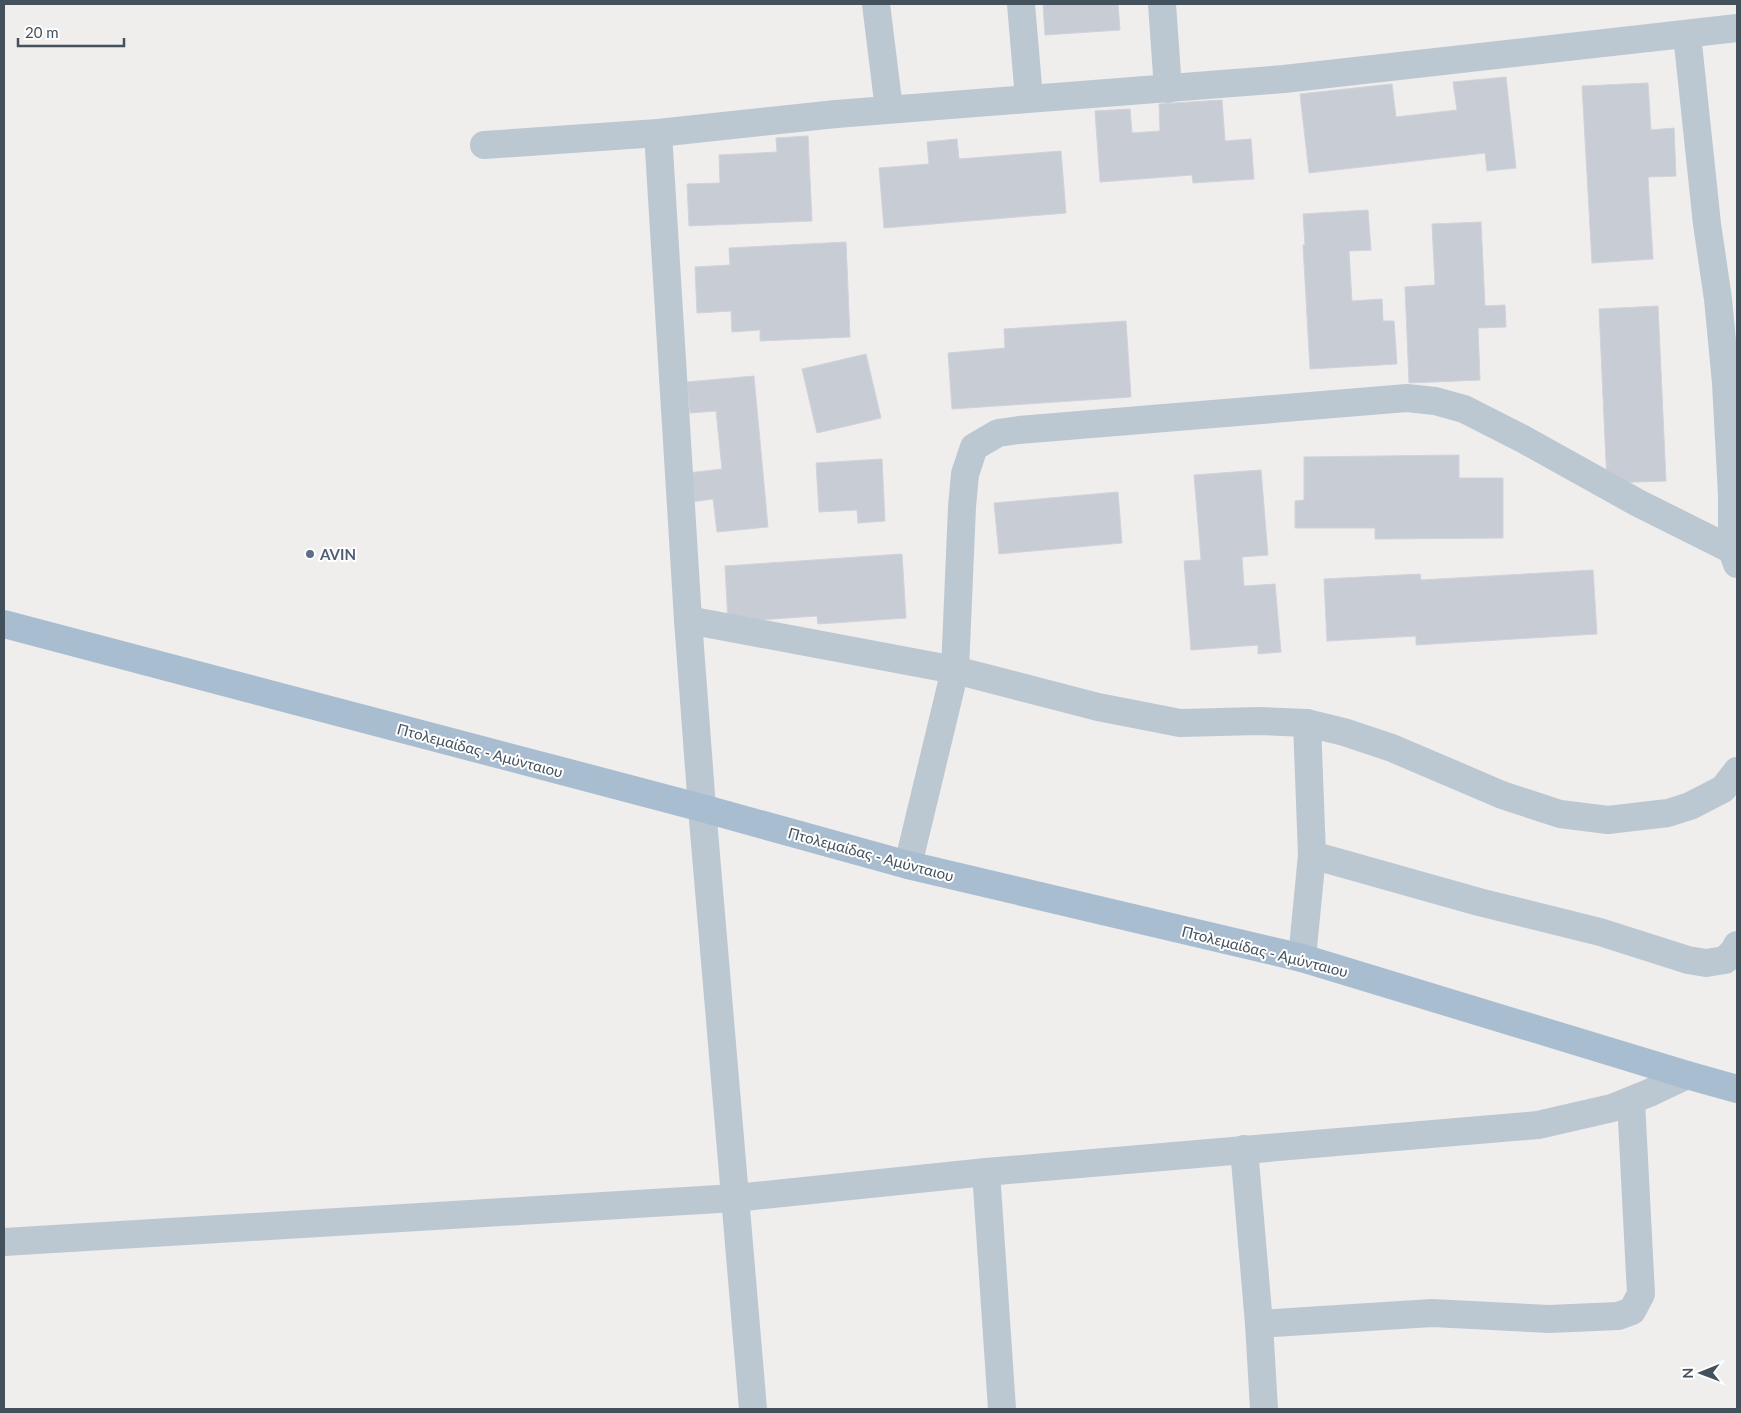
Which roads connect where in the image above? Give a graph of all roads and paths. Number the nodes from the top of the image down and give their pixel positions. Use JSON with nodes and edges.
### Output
{"nodes":[{"id":1,"x":876,"y":4,"type":"edge"},
{"id":2,"x":1021,"y":4,"type":"edge"},
{"id":3,"x":1162,"y":4,"type":"edge"},
{"id":4,"x":1737,"y":28,"type":"edge"},
{"id":5,"x":1687,"y":34,"type":"junction"},
{"id":6,"x":1168,"y":89,"type":"junction"},
{"id":7,"x":1029,"y":98,"type":"junction"},
{"id":8,"x":889,"y":109,"type":"junction"},
{"id":9,"x":658,"y":133,"type":"junction"},
{"id":10,"x":484,"y":144,"type":"dead end"},
{"id":11,"x":1734,"y":557,"type":"edge"},
{"id":12,"x":688,"y":620,"type":"junction"},
{"id":13,"x":4,"y":624,"type":"edge"},
{"id":14,"x":955,"y":670,"type":"junction"},
{"id":15,"x":1308,"y":723,"type":"junction"},
{"id":16,"x":1737,"y":771,"type":"edge"},
{"id":17,"x":702,"y":808,"type":"junction"},
{"id":18,"x":1312,"y":855,"type":"junction"},
{"id":19,"x":908,"y":866,"type":"junction"},
{"id":20,"x":1737,"y":945,"type":"edge"},
{"id":21,"x":1302,"y":958,"type":"junction"},
{"id":22,"x":1687,"y":1075,"type":"junction"},
{"id":23,"x":1737,"y":1089,"type":"edge"},
{"id":24,"x":1631,"y":1101,"type":"junction"},
{"id":25,"x":1244,"y":1149,"type":"junction"},
{"id":26,"x":986,"y":1172,"type":"junction"},
{"id":27,"x":734,"y":1198,"type":"junction"},
{"id":28,"x":4,"y":1242,"type":"edge"},
{"id":29,"x":1259,"y":1324,"type":"junction"},
{"id":30,"x":753,"y":1409,"type":"edge"},
{"id":31,"x":1002,"y":1409,"type":"edge"},
{"id":32,"x":1264,"y":1409,"type":"edge"}],
"edges":[{"from":1,"to":8,"type":"street"},
{"from":2,"to":7,"type":"street"},
{"from":3,"to":6,"type":"street"},
{"from":4,"to":5,"type":"street"},
{"from":5,"to":6,"type":"street"},
{"from":5,"to":11,"type":"street"},
{"from":6,"to":7,"type":"street"},
{"from":7,"to":8,"type":"street"},
{"from":8,"to":9,"type":"street"},
{"from":9,"to":10,"type":"street"},
{"from":9,"to":12,"type":"street"},
{"from":11,"to":14,"type":"street"},
{"from":12,"to":14,"type":"street"},
{"from":12,"to":17,"type":"street"},
{"from":13,"to":17,"type":"main road","name":"Πτολεμαίδας - Αμύνταιου"},
{"from":14,"to":15,"type":"street"},
{"from":14,"to":19,"type":"street"},
{"from":15,"to":16,"type":"street"},
{"from":15,"to":18,"type":"street"},
{"from":17,"to":19,"type":"main road","name":"Πτολεμαίδας - Αμύνταιου"},
{"from":17,"to":27,"type":"street"},
{"from":18,"to":20,"type":"street"},
{"from":18,"to":21,"type":"street"},
{"from":19,"to":21,"type":"main road","name":"Πτολεμαίδας - Αμύνταιου"},
{"from":21,"to":22,"type":"main road","name":"Πτολεμαίδας - Αμύνταιου"},
{"from":22,"to":23,"type":"main road","name":"Πτολεμαίδας - Αμύνταιου"},
{"from":22,"to":24,"type":"street"},
{"from":24,"to":25,"type":"street"},
{"from":24,"to":29,"type":"street"},
{"from":25,"to":26,"type":"street"},
{"from":25,"to":29,"type":"street"},
{"from":26,"to":27,"type":"street"},
{"from":26,"to":31,"type":"street"},
{"from":27,"to":28,"type":"street"},
{"from":27,"to":30,"type":"street"},
{"from":29,"to":32,"type":"street"}]}
